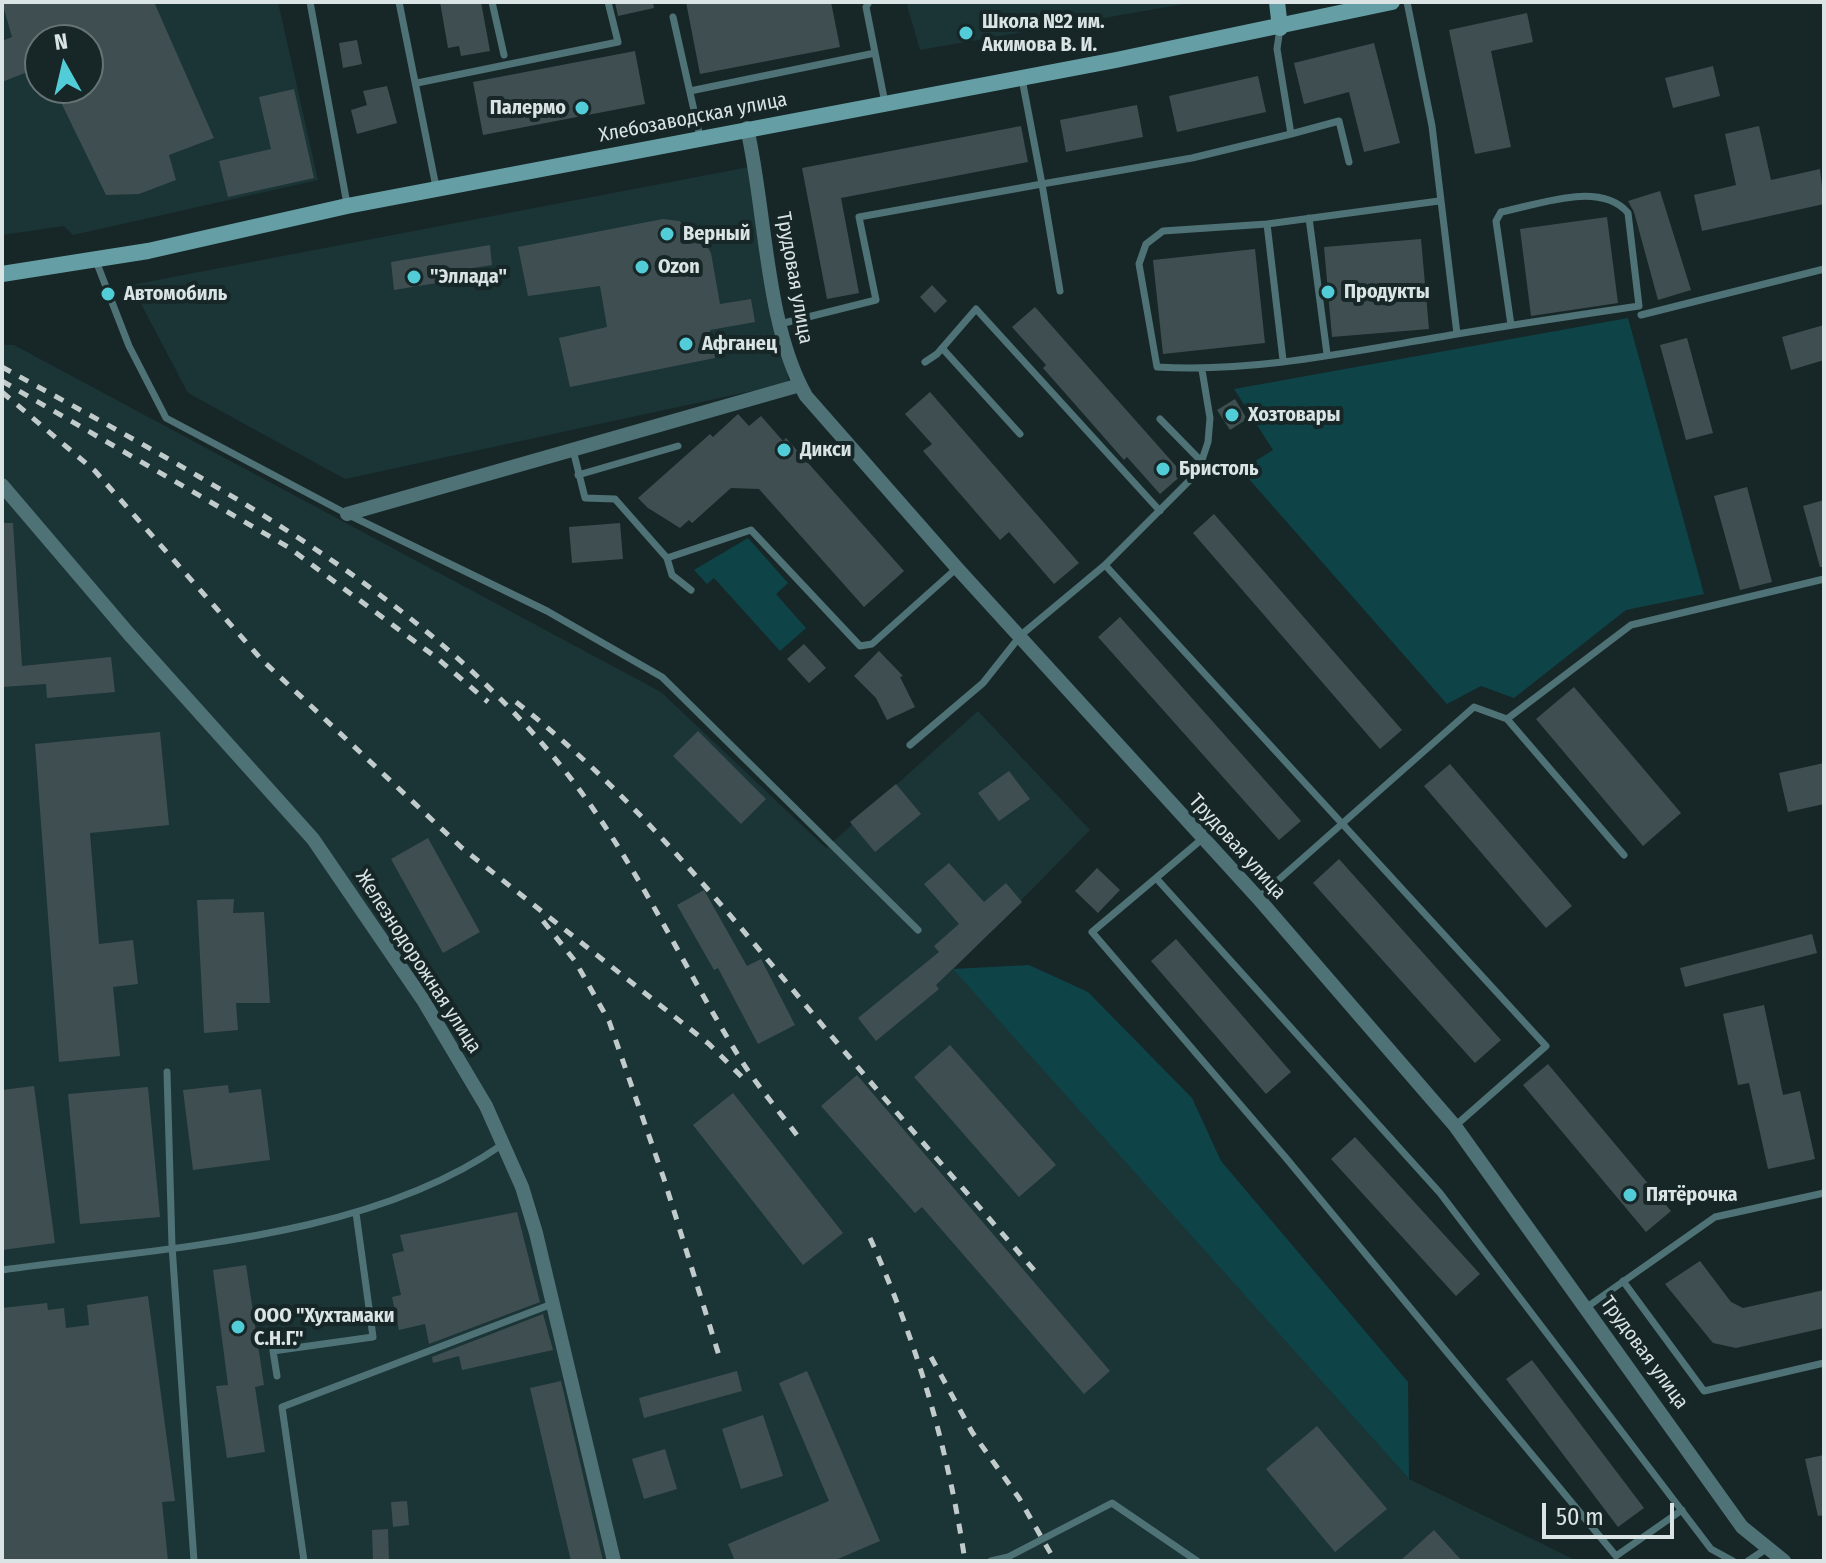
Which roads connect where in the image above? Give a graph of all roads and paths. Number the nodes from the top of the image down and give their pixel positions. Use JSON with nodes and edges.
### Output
{"nodes":[{"id":1,"x":310,"y":2,"type":"edge"},
{"id":2,"x":399,"y":2,"type":"edge"},
{"id":3,"x":492,"y":2,"type":"edge"},
{"id":4,"x":608,"y":2,"type":"edge"},
{"id":5,"x":869,"y":2,"type":"edge"},
{"id":6,"x":1277,"y":2,"type":"edge"},
{"id":7,"x":1392,"y":2,"type":"edge"},
{"id":8,"x":1407,"y":2,"type":"edge"},
{"id":9,"x":673,"y":17,"type":"dead end"},
{"id":10,"x":1280,"y":28,"type":"junction"},
{"id":11,"x":875,"y":53,"type":"junction"},
{"id":12,"x":504,"y":55,"type":"dead end"},
{"id":13,"x":1022,"y":79,"type":"junction"},
{"id":14,"x":417,"y":83,"type":"junction"},
{"id":15,"x":690,"y":91,"type":"junction"},
{"id":16,"x":885,"y":103,"type":"junction"},
{"id":17,"x":747,"y":128,"type":"junction"},
{"id":18,"x":1291,"y":134,"type":"junction"},
{"id":19,"x":700,"y":137,"type":"junction"},
{"id":20,"x":1349,"y":162,"type":"dead end"},
{"id":21,"x":1042,"y":184,"type":"junction"},
{"id":22,"x":437,"y":189,"type":"junction"},
{"id":23,"x":1439,"y":201,"type":"junction"},
{"id":24,"x":347,"y":206,"type":"junction"},
{"id":25,"x":1309,"y":218,"type":"junction"},
{"id":26,"x":1267,"y":224,"type":"junction"},
{"id":27,"x":96,"y":261,"type":"junction"},
{"id":28,"x":1824,"y":269,"type":"edge"},
{"id":29,"x":2,"y":274,"type":"edge"},
{"id":30,"x":1060,"y":291,"type":"dead end"},
{"id":31,"x":1641,"y":315,"type":"dead end"},
{"id":32,"x":780,"y":324,"type":"junction"},
{"id":33,"x":1511,"y":325,"type":"junction"},
{"id":34,"x":1457,"y":334,"type":"junction"},
{"id":35,"x":942,"y":348,"type":"junction"},
{"id":36,"x":1327,"y":354,"type":"junction"},
{"id":37,"x":1283,"y":360,"type":"junction"},
{"id":38,"x":925,"y":362,"type":"dead end"},
{"id":39,"x":1202,"y":370,"type":"junction"},
{"id":40,"x":800,"y":385,"type":"junction"},
{"id":41,"x":1160,"y":419,"type":"dead end"},
{"id":42,"x":1020,"y":434,"type":"dead end"},
{"id":43,"x":678,"y":446,"type":"dead end"},
{"id":44,"x":573,"y":450,"type":"junction"},
{"id":45,"x":1203,"y":463,"type":"junction"},
{"id":46,"x":578,"y":475,"type":"junction"},
{"id":47,"x":2,"y":485,"type":"edge"},
{"id":48,"x":1160,"y":511,"type":"junction"},
{"id":49,"x":347,"y":514,"type":"junction"},
{"id":50,"x":667,"y":558,"type":"junction"},
{"id":51,"x":1105,"y":565,"type":"junction"},
{"id":52,"x":957,"y":568,"type":"junction"},
{"id":53,"x":1824,"y":579,"type":"edge"},
{"id":54,"x":691,"y":590,"type":"dead end"},
{"id":55,"x":1021,"y":635,"type":"junction"},
{"id":56,"x":1507,"y":719,"type":"junction"},
{"id":57,"x":910,"y":745,"type":"dead end"},
{"id":58,"x":1342,"y":825,"type":"junction"},
{"id":59,"x":1202,"y":839,"type":"junction"},
{"id":60,"x":1624,"y":855,"type":"dead end"},
{"id":61,"x":1156,"y":878,"type":"junction"},
{"id":62,"x":1258,"y":898,"type":"junction"},
{"id":63,"x":918,"y":930,"type":"dead end"},
{"id":64,"x":167,"y":1072,"type":"dead end"},
{"id":65,"x":1455,"y":1126,"type":"junction"},
{"id":66,"x":504,"y":1143,"type":"junction"},
{"id":67,"x":1824,"y":1193,"type":"edge"},
{"id":68,"x":356,"y":1213,"type":"junction"},
{"id":69,"x":172,"y":1246,"type":"junction"},
{"id":70,"x":2,"y":1270,"type":"edge"},
{"id":71,"x":1623,"y":1281,"type":"junction"},
{"id":72,"x":554,"y":1303,"type":"junction"},
{"id":73,"x":1587,"y":1307,"type":"junction"},
{"id":74,"x":1824,"y":1363,"type":"edge"},
{"id":75,"x":277,"y":1376,"type":"dead end"},
{"id":76,"x":1682,"y":1510,"type":"junction"},
{"id":77,"x":1766,"y":1549,"type":"junction"},
{"id":78,"x":194,"y":1561,"type":"edge"},
{"id":79,"x":304,"y":1561,"type":"edge"},
{"id":80,"x":614,"y":1561,"type":"edge"},
{"id":81,"x":991,"y":1561,"type":"edge"},
{"id":82,"x":1197,"y":1561,"type":"edge"},
{"id":83,"x":1733,"y":1561,"type":"edge"},
{"id":84,"x":1748,"y":1561,"type":"edge"},
{"id":85,"x":1784,"y":1561,"type":"edge"}],
"edges":[{"from":1,"to":24,"type":"lane"},
{"from":2,"to":14,"type":"lane"},
{"from":3,"to":12,"type":"lane"},
{"from":4,"to":14,"type":"lane"},
{"from":5,"to":11,"type":"lane"},
{"from":6,"to":10,"type":"main road"},
{"from":7,"to":10,"type":"main road","name":"Хлебозаводская улица"},
{"from":8,"to":23,"type":"lane"},
{"from":9,"to":15,"type":"lane"},
{"from":10,"to":13,"type":"main road","name":"Хлебозаводская улица"},
{"from":10,"to":18,"type":"lane"},
{"from":11,"to":15,"type":"lane"},
{"from":11,"to":16,"type":"lane"},
{"from":13,"to":16,"type":"main road","name":"Хлебозаводская улица"},
{"from":13,"to":21,"type":"lane"},
{"from":14,"to":22,"type":"lane"},
{"from":15,"to":19,"type":"lane"},
{"from":16,"to":17,"type":"main road","name":"Хлебозаводская улица"},
{"from":17,"to":19,"type":"main road","name":"Хлебозаводская улица"},
{"from":17,"to":32,"type":"street","name":"Трудовая улица"},
{"from":18,"to":20,"type":"lane"},
{"from":18,"to":21,"type":"lane"},
{"from":19,"to":22,"type":"main road","name":"Хлебозаводская улица"},
{"from":21,"to":30,"type":"lane"},
{"from":21,"to":32,"type":"lane"},
{"from":22,"to":24,"type":"main road","name":"Хлебозаводская улица"},
{"from":23,"to":25,"type":"lane"},
{"from":23,"to":34,"type":"lane"},
{"from":24,"to":27,"type":"main road","name":"Хлебозаводская улица"},
{"from":25,"to":26,"type":"lane"},
{"from":25,"to":36,"type":"lane"},
{"from":26,"to":37,"type":"lane"},
{"from":26,"to":39,"type":"lane"},
{"from":27,"to":29,"type":"main road","name":"Хлебозаводская улица"},
{"from":27,"to":49,"type":"lane"},
{"from":28,"to":31,"type":"lane"},
{"from":32,"to":40,"type":"street","name":"Трудовая улица"},
{"from":33,"to":33,"type":"lane"},
{"from":33,"to":34,"type":"lane"},
{"from":34,"to":36,"type":"lane"},
{"from":35,"to":38,"type":"lane"},
{"from":35,"to":42,"type":"lane"},
{"from":35,"to":48,"type":"lane"},
{"from":36,"to":37,"type":"lane"},
{"from":37,"to":39,"type":"lane"},
{"from":39,"to":45,"type":"lane"},
{"from":40,"to":44,"type":"street"},
{"from":40,"to":52,"type":"street","name":"Трудовая улица"},
{"from":41,"to":45,"type":"lane"},
{"from":43,"to":46,"type":"lane"},
{"from":44,"to":46,"type":"lane"},
{"from":44,"to":49,"type":"street"},
{"from":45,"to":48,"type":"lane"},
{"from":46,"to":50,"type":"lane"},
{"from":47,"to":66,"type":"street","name":"Железнодорожная улица"},
{"from":48,"to":51,"type":"lane"},
{"from":49,"to":63,"type":"lane"},
{"from":50,"to":52,"type":"lane"},
{"from":50,"to":54,"type":"lane"},
{"from":51,"to":55,"type":"lane"},
{"from":51,"to":58,"type":"lane"},
{"from":52,"to":55,"type":"street","name":"Трудовая улица"},
{"from":53,"to":56,"type":"lane"},
{"from":55,"to":57,"type":"lane"},
{"from":55,"to":59,"type":"street","name":"Трудовая улица"},
{"from":56,"to":58,"type":"lane"},
{"from":56,"to":60,"type":"lane"},
{"from":58,"to":62,"type":"lane"},
{"from":58,"to":65,"type":"lane"},
{"from":59,"to":61,"type":"lane"},
{"from":59,"to":62,"type":"street","name":"Трудовая улица"},
{"from":61,"to":76,"type":"lane"},
{"from":61,"to":76,"type":"lane"},
{"from":62,"to":65,"type":"street","name":"Трудовая улица"},
{"from":64,"to":69,"type":"lane"},
{"from":65,"to":73,"type":"street","name":"Трудовая улица"},
{"from":66,"to":68,"type":"lane"},
{"from":66,"to":72,"type":"street","name":"Железнодорожная улица"},
{"from":67,"to":71,"type":"lane"},
{"from":68,"to":69,"type":"lane"},
{"from":68,"to":75,"type":"lane"},
{"from":69,"to":70,"type":"lane"},
{"from":69,"to":78,"type":"lane"},
{"from":71,"to":73,"type":"lane"},
{"from":71,"to":74,"type":"lane"},
{"from":72,"to":79,"type":"lane"},
{"from":72,"to":80,"type":"street","name":"Железнодорожная улица"},
{"from":73,"to":77,"type":"street","name":"Трудовая улица"},
{"from":76,"to":83,"type":"lane"},
{"from":77,"to":84,"type":"lane"},
{"from":77,"to":85,"type":"street","name":"Трудовая улица"},
{"from":81,"to":82,"type":"lane"}]}
